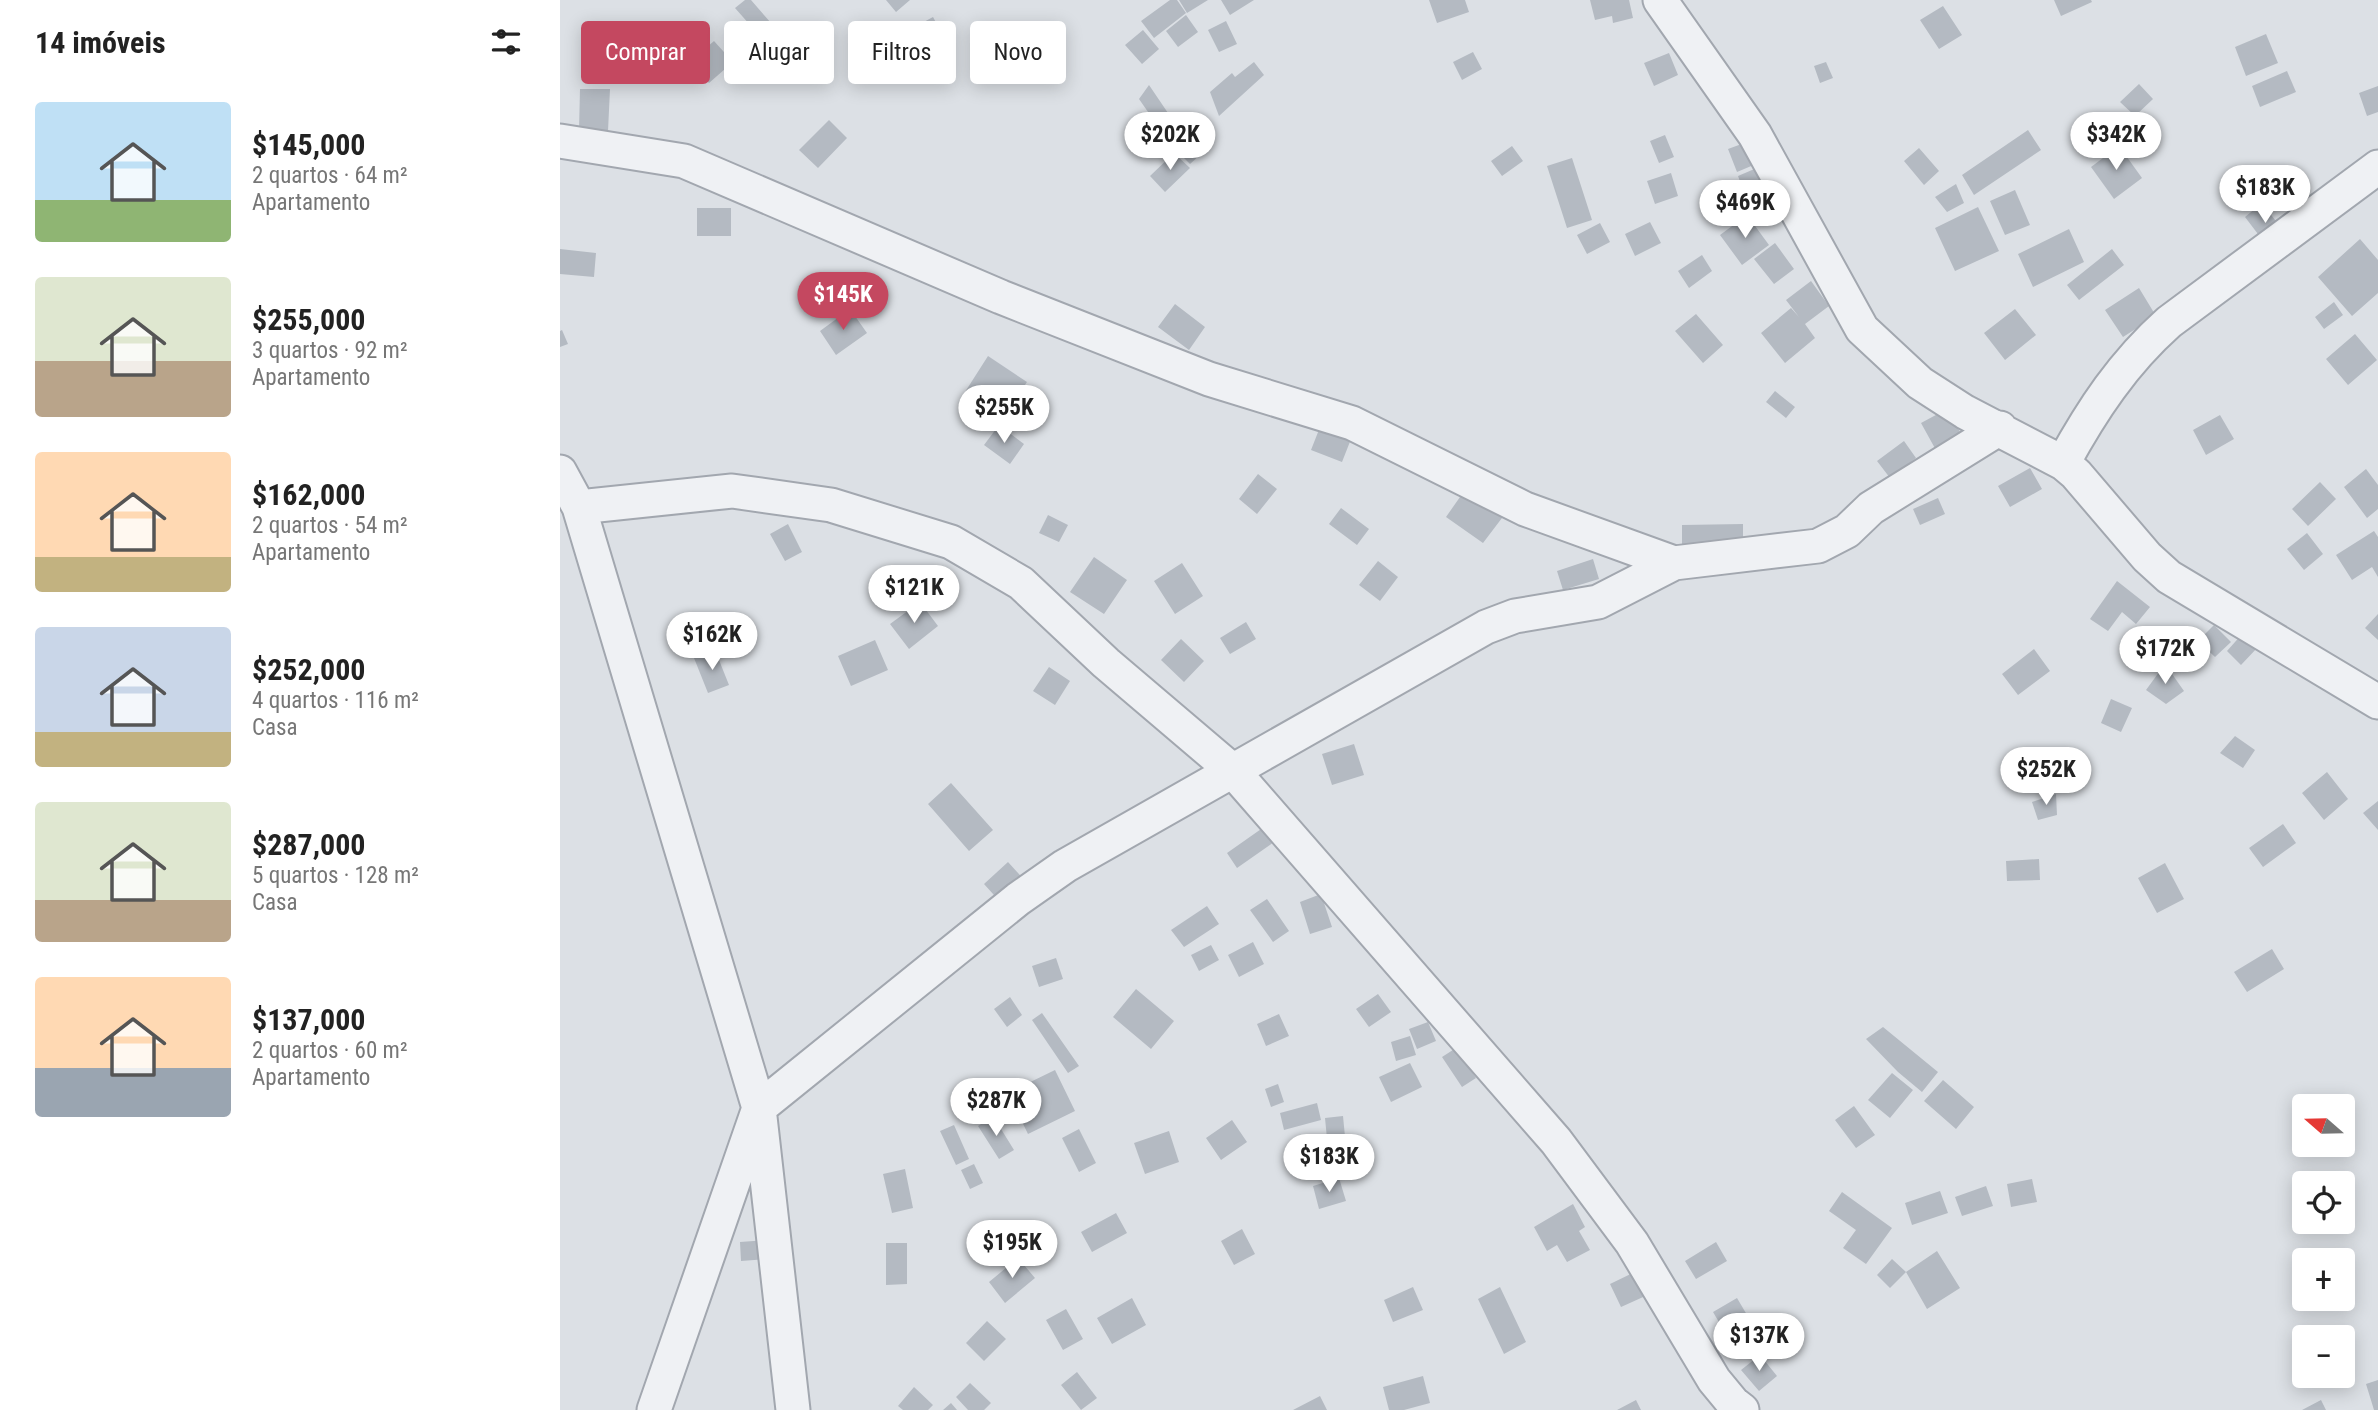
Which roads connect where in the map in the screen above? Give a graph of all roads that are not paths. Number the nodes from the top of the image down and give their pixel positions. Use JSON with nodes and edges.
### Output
{"nodes":[{"id":1,"x":1660,"y":0,"type":"edge"},
{"id":2,"x":560,"y":141,"type":"edge"},
{"id":3,"x":2378,"y":167,"type":"edge"},
{"id":4,"x":2000,"y":428,"type":"junction"},
{"id":5,"x":2063,"y":463,"type":"junction"},
{"id":6,"x":560,"y":472,"type":"edge"},
{"id":7,"x":579,"y":507,"type":"junction"},
{"id":8,"x":1674,"y":563,"type":"junction"},
{"id":9,"x":2370,"y":689,"type":"edge"},
{"id":10,"x":1233,"y":771,"type":"junction"},
{"id":11,"x":759,"y":1108,"type":"junction"},
{"id":12,"x":654,"y":1410,"type":"edge"},
{"id":13,"x":793,"y":1410,"type":"edge"},
{"id":14,"x":1742,"y":1410,"type":"edge"}],
"edges":[{"from":1,"to":4,"type":"street"},
{"from":2,"to":8,"type":"street"},
{"from":3,"to":5,"type":"street"},
{"from":4,"to":5,"type":"street"},
{"from":4,"to":8,"type":"street"},
{"from":5,"to":9,"type":"street"},
{"from":6,"to":7,"type":"street"},
{"from":7,"to":10,"type":"street"},
{"from":7,"to":11,"type":"street"},
{"from":8,"to":10,"type":"street"},
{"from":10,"to":11,"type":"street"},
{"from":10,"to":14,"type":"street"},
{"from":11,"to":12,"type":"street"},
{"from":11,"to":13,"type":"street"}]}
